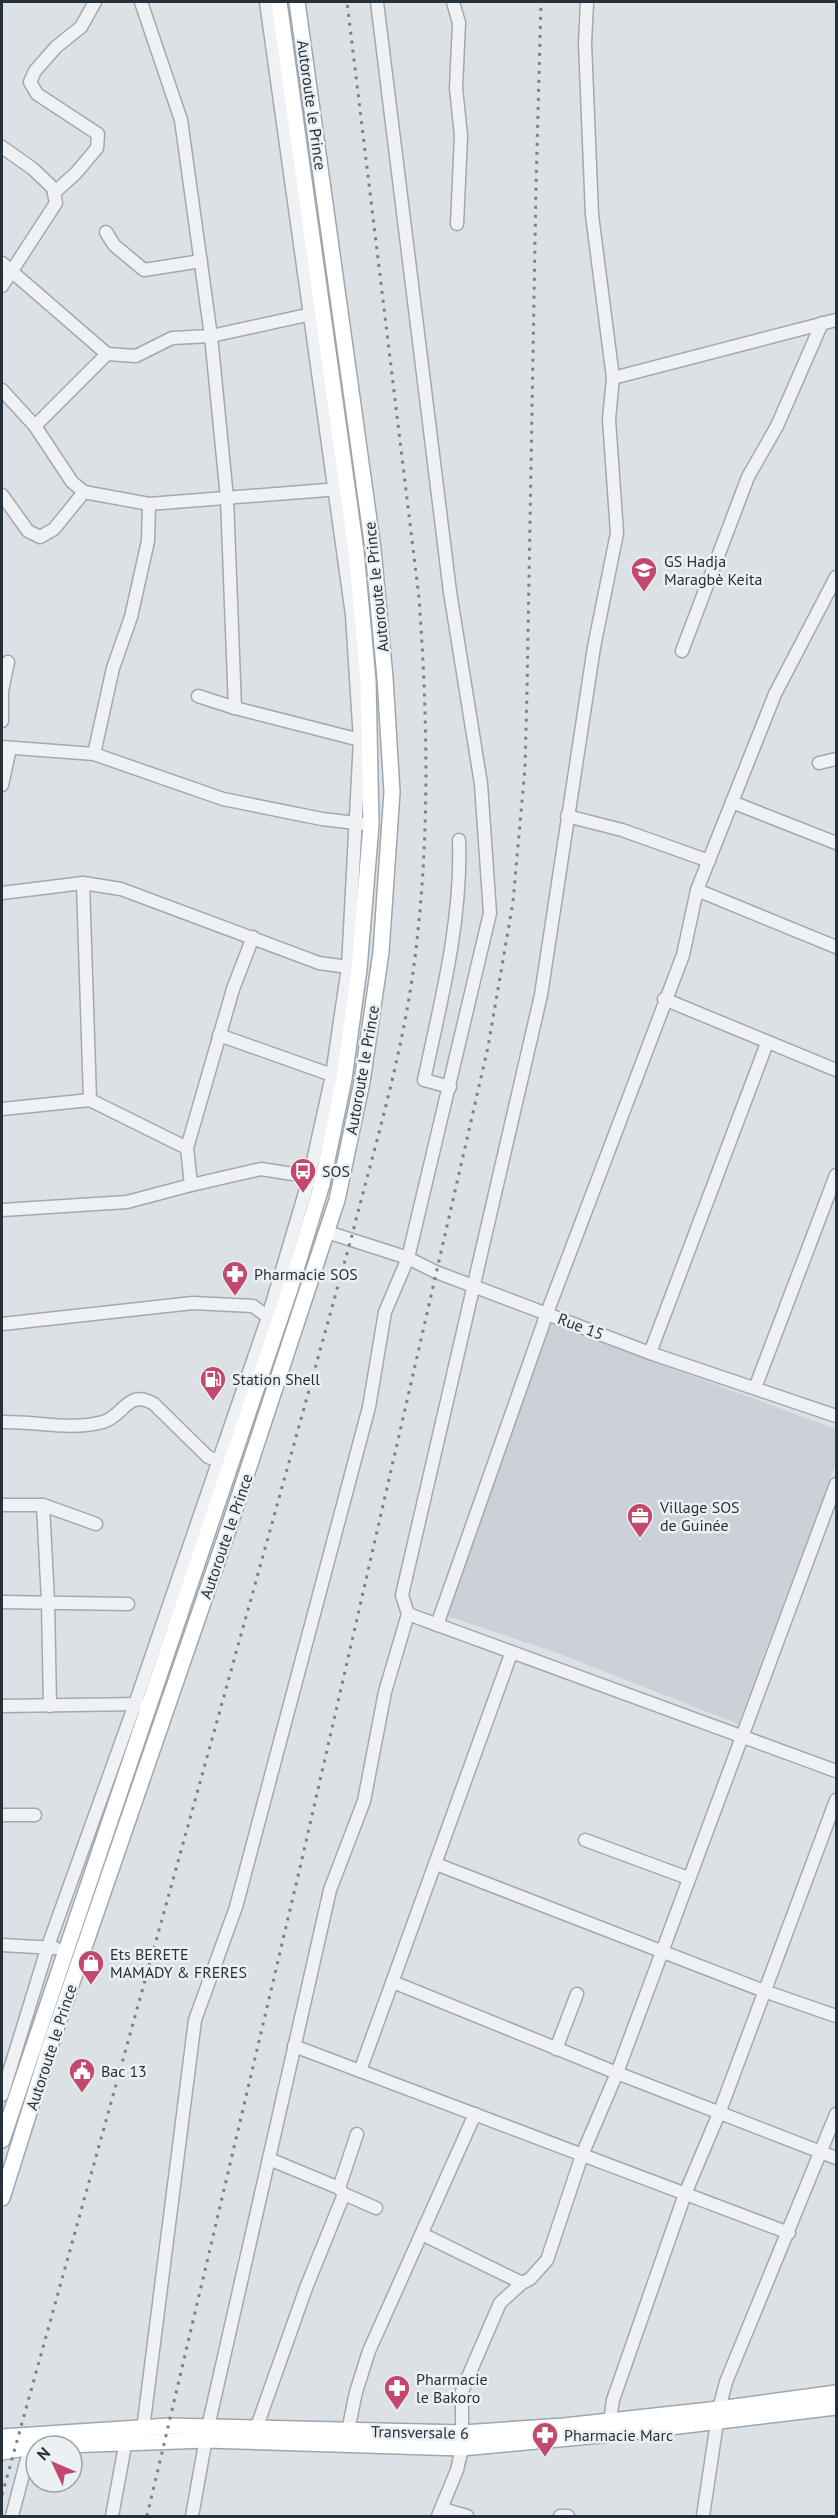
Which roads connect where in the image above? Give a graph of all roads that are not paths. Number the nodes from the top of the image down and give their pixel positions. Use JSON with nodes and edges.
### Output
{"nodes":[{"id":1,"x":95,"y":2,"type":"edge"},
{"id":2,"x":141,"y":2,"type":"edge"},
{"id":3,"x":266,"y":2,"type":"edge"},
{"id":4,"x":279,"y":2,"type":"edge"},
{"id":5,"x":297,"y":2,"type":"edge"},
{"id":6,"x":377,"y":2,"type":"edge"},
{"id":7,"x":453,"y":2,"type":"edge"},
{"id":8,"x":587,"y":2,"type":"edge"},
{"id":9,"x":2,"y":147,"type":"edge"},
{"id":10,"x":54,"y":193,"type":"junction"},
{"id":11,"x":457,"y":224,"type":"dead end"},
{"id":12,"x":106,"y":232,"type":"dead end"},
{"id":13,"x":201,"y":261,"type":"junction"},
{"id":14,"x":2,"y":263,"type":"edge"},
{"id":15,"x":12,"y":271,"type":"junction"},
{"id":16,"x":2,"y":286,"type":"edge"},
{"id":17,"x":316,"y":313,"type":"junction"},
{"id":18,"x":837,"y":320,"type":"edge"},
{"id":19,"x":822,"y":323,"type":"junction"},
{"id":20,"x":211,"y":336,"type":"junction"},
{"id":21,"x":106,"y":354,"type":"junction"},
{"id":22,"x":613,"y":378,"type":"junction"},
{"id":23,"x":2,"y":390,"type":"edge"},
{"id":24,"x":35,"y":426,"type":"junction"},
{"id":25,"x":340,"y":489,"type":"junction"},
{"id":26,"x":84,"y":492,"type":"junction"},
{"id":27,"x":2,"y":495,"type":"edge"},
{"id":28,"x":227,"y":498,"type":"junction"},
{"id":29,"x":149,"y":504,"type":"junction"},
{"id":30,"x":837,"y":577,"type":"edge"},
{"id":31,"x":682,"y":651,"type":"dead end"},
{"id":32,"x":8,"y":662,"type":"dead end"},
{"id":33,"x":198,"y":696,"type":"dead end"},
{"id":34,"x":235,"y":708,"type":"junction"},
{"id":35,"x":2,"y":721,"type":"edge"},
{"id":36,"x":360,"y":740,"type":"junction"},
{"id":37,"x":6,"y":747,"type":"edge"},
{"id":38,"x":94,"y":754,"type":"junction"},
{"id":39,"x":837,"y":759,"type":"edge"},
{"id":40,"x":819,"y":763,"type":"dead end"},
{"id":41,"x":2,"y":785,"type":"edge"},
{"id":42,"x":732,"y":802,"type":"junction"},
{"id":43,"x":567,"y":816,"type":"junction"},
{"id":44,"x":364,"y":824,"type":"junction"},
{"id":45,"x":459,"y":840,"type":"dead end"},
{"id":46,"x":837,"y":843,"type":"edge"},
{"id":47,"x":709,"y":861,"type":"junction"},
{"id":48,"x":82,"y":884,"type":"junction"},
{"id":49,"x":697,"y":890,"type":"junction"},
{"id":50,"x":2,"y":893,"type":"edge"},
{"id":51,"x":253,"y":937,"type":"junction"},
{"id":52,"x":837,"y":947,"type":"edge"},
{"id":53,"x":353,"y":968,"type":"junction"},
{"id":54,"x":664,"y":999,"type":"junction"},
{"id":55,"x":219,"y":1035,"type":"junction"},
{"id":56,"x":767,"y":1043,"type":"junction"},
{"id":57,"x":837,"y":1070,"type":"edge"},
{"id":58,"x":332,"y":1075,"type":"junction"},
{"id":59,"x":450,"y":1087,"type":"junction"},
{"id":60,"x":90,"y":1100,"type":"junction"},
{"id":61,"x":2,"y":1109,"type":"edge"},
{"id":62,"x":187,"y":1148,"type":"junction"},
{"id":63,"x":836,"y":1176,"type":"edge"},
{"id":64,"x":315,"y":1181,"type":"junction"},
{"id":65,"x":191,"y":1185,"type":"junction"},
{"id":66,"x":2,"y":1210,"type":"edge"},
{"id":67,"x":327,"y":1232,"type":"junction"},
{"id":68,"x":408,"y":1258,"type":"junction"},
{"id":69,"x":474,"y":1285,"type":"junction"},
{"id":70,"x":547,"y":1313,"type":"junction"},
{"id":71,"x":274,"y":1318,"type":"junction"},
{"id":72,"x":2,"y":1324,"type":"edge"},
{"id":73,"x":650,"y":1353,"type":"junction"},
{"id":74,"x":755,"y":1388,"type":"junction"},
{"id":75,"x":837,"y":1416,"type":"edge"},
{"id":76,"x":2,"y":1422,"type":"edge"},
{"id":77,"x":225,"y":1462,"type":"junction"},
{"id":78,"x":837,"y":1484,"type":"edge"},
{"id":79,"x":2,"y":1505,"type":"edge"},
{"id":80,"x":43,"y":1505,"type":"junction"},
{"id":81,"x":96,"y":1524,"type":"dead end"},
{"id":82,"x":48,"y":1601,"type":"junction"},
{"id":83,"x":2,"y":1602,"type":"edge"},
{"id":84,"x":129,"y":1604,"type":"dead end"},
{"id":85,"x":408,"y":1614,"type":"junction"},
{"id":86,"x":437,"y":1624,"type":"junction"},
{"id":87,"x":511,"y":1654,"type":"junction"},
{"id":88,"x":142,"y":1704,"type":"junction"},
{"id":89,"x":2,"y":1706,"type":"edge"},
{"id":90,"x":50,"y":1706,"type":"junction"},
{"id":91,"x":742,"y":1736,"type":"junction"},
{"id":92,"x":837,"y":1771,"type":"edge"},
{"id":93,"x":837,"y":1800,"type":"edge"},
{"id":94,"x":2,"y":1815,"type":"edge"},
{"id":95,"x":35,"y":1815,"type":"dead end"},
{"id":96,"x":585,"y":1840,"type":"dead end"},
{"id":97,"x":436,"y":1864,"type":"junction"},
{"id":98,"x":688,"y":1878,"type":"junction"},
{"id":99,"x":2,"y":1945,"type":"edge"},
{"id":100,"x":48,"y":1946,"type":"junction"},
{"id":101,"x":65,"y":1950,"type":"junction"},
{"id":102,"x":662,"y":1950,"type":"junction"},
{"id":103,"x":393,"y":1982,"type":"junction"},
{"id":104,"x":764,"y":1991,"type":"junction"},
{"id":105,"x":577,"y":1994,"type":"dead end"},
{"id":106,"x":837,"y":2016,"type":"edge"},
{"id":107,"x":294,"y":2046,"type":"junction"},
{"id":108,"x":556,"y":2049,"type":"junction"},
{"id":109,"x":360,"y":2071,"type":"junction"},
{"id":110,"x":616,"y":2073,"type":"junction"},
{"id":111,"x":2,"y":2095,"type":"edge"},
{"id":112,"x":720,"y":2111,"type":"junction"},
{"id":113,"x":837,"y":2114,"type":"edge"},
{"id":114,"x":475,"y":2115,"type":"junction"},
{"id":115,"x":357,"y":2134,"type":"dead end"},
{"id":116,"x":2,"y":2140,"type":"edge"},
{"id":117,"x":822,"y":2152,"type":"junction"},
{"id":118,"x":582,"y":2155,"type":"junction"},
{"id":119,"x":837,"y":2158,"type":"edge"},
{"id":120,"x":268,"y":2159,"type":"junction"},
{"id":121,"x":341,"y":2191,"type":"junction"},
{"id":122,"x":685,"y":2194,"type":"junction"},
{"id":123,"x":2,"y":2198,"type":"edge"},
{"id":124,"x":376,"y":2208,"type":"dead end"},
{"id":125,"x":789,"y":2233,"type":"junction"},
{"id":126,"x":422,"y":2234,"type":"junction"},
{"id":127,"x":522,"y":2283,"type":"junction"},
{"id":128,"x":837,"y":2393,"type":"edge"},
{"id":129,"x":837,"y":2407,"type":"edge"},
{"id":130,"x":718,"y":2416,"type":"junction"},
{"id":131,"x":610,"y":2421,"type":"junction"},
{"id":132,"x":256,"y":2429,"type":"junction"},
{"id":133,"x":348,"y":2431,"type":"junction"},
{"id":134,"x":132,"y":2434,"type":"junction"},
{"id":135,"x":207,"y":2434,"type":"junction"},
{"id":136,"x":2,"y":2437,"type":"edge"},
{"id":137,"x":84,"y":2438,"type":"edge"},
{"id":138,"x":24,"y":2441,"type":"edge"},
{"id":139,"x":462,"y":2441,"type":"junction"},
{"id":140,"x":24,"y":2446,"type":"edge"},
{"id":141,"x":2,"y":2452,"type":"edge"},
{"id":142,"x":24,"y":2477,"type":"edge"},
{"id":143,"x":441,"y":2513,"type":"edge"},
{"id":144,"x":12,"y":2517,"type":"edge"},
{"id":145,"x":112,"y":2517,"type":"edge"},
{"id":146,"x":192,"y":2517,"type":"edge"},
{"id":147,"x":467,"y":2517,"type":"edge"},
{"id":148,"x":560,"y":2517,"type":"edge"},
{"id":149,"x":568,"y":2517,"type":"edge"},
{"id":150,"x":703,"y":2517,"type":"edge"}],
"edges":[{"from":1,"to":10,"type":"street"},
{"from":2,"to":13,"type":"street"},
{"from":3,"to":17,"type":"street"},
{"from":4,"to":17,"type":"main road","name":"Autoroute le Prince"},
{"from":5,"to":67,"type":"main road","name":"Autoroute le Prince"},
{"from":6,"to":59,"type":"street"},
{"from":7,"to":11,"type":"street"},
{"from":8,"to":22,"type":"street"},
{"from":9,"to":10,"type":"street"},
{"from":10,"to":15,"type":"street"},
{"from":12,"to":13,"type":"street"},
{"from":13,"to":20,"type":"street"},
{"from":14,"to":15,"type":"street"},
{"from":15,"to":16,"type":"street"},
{"from":15,"to":21,"type":"street"},
{"from":17,"to":20,"type":"street"},
{"from":17,"to":25,"type":"main road","name":"Autoroute le Prince"},
{"from":18,"to":19,"type":"street"},
{"from":19,"to":22,"type":"street"},
{"from":19,"to":31,"type":"street"},
{"from":20,"to":21,"type":"street"},
{"from":20,"to":28,"type":"street"},
{"from":21,"to":24,"type":"street"},
{"from":22,"to":43,"type":"street"},
{"from":23,"to":24,"type":"street"},
{"from":24,"to":26,"type":"street"},
{"from":25,"to":28,"type":"street"},
{"from":25,"to":36,"type":"street"},
{"from":25,"to":44,"type":"main road","name":"Autoroute le Prince"},
{"from":26,"to":27,"type":"street"},
{"from":26,"to":29,"type":"street"},
{"from":28,"to":29,"type":"street"},
{"from":28,"to":34,"type":"street"},
{"from":29,"to":38,"type":"street"},
{"from":30,"to":42,"type":"street"},
{"from":32,"to":35,"type":"street"},
{"from":33,"to":34,"type":"street"},
{"from":34,"to":36,"type":"street"},
{"from":36,"to":44,"type":"street"},
{"from":37,"to":38,"type":"street"},
{"from":37,"to":41,"type":"street"},
{"from":38,"to":44,"type":"street"},
{"from":39,"to":40,"type":"street"},
{"from":42,"to":46,"type":"street"},
{"from":42,"to":47,"type":"street"},
{"from":43,"to":47,"type":"street"},
{"from":43,"to":69,"type":"street"},
{"from":44,"to":53,"type":"main road","name":"Autoroute le Prince"},
{"from":45,"to":59,"type":"street"},
{"from":47,"to":49,"type":"street"},
{"from":48,"to":50,"type":"street"},
{"from":48,"to":51,"type":"street"},
{"from":48,"to":60,"type":"street"},
{"from":49,"to":52,"type":"street"},
{"from":49,"to":54,"type":"street"},
{"from":51,"to":53,"type":"street"},
{"from":51,"to":55,"type":"street"},
{"from":53,"to":58,"type":"street"},
{"from":53,"to":64,"type":"main road","name":"Autoroute le Prince"},
{"from":54,"to":56,"type":"street"},
{"from":54,"to":70,"type":"street"},
{"from":55,"to":58,"type":"street"},
{"from":55,"to":62,"type":"street"},
{"from":56,"to":57,"type":"street"},
{"from":56,"to":73,"type":"street"},
{"from":58,"to":64,"type":"street"},
{"from":59,"to":68,"type":"street"},
{"from":60,"to":61,"type":"street"},
{"from":60,"to":62,"type":"street"},
{"from":62,"to":65,"type":"street"},
{"from":63,"to":74,"type":"street"},
{"from":64,"to":65,"type":"street"},
{"from":64,"to":71,"type":"main road","name":"Autoroute le Prince"},
{"from":65,"to":66,"type":"street"},
{"from":67,"to":68,"type":"street","name":"Rue 15"},
{"from":67,"to":123,"type":"main road","name":"Autoroute le Prince"},
{"from":68,"to":69,"type":"street","name":"Rue 15"},
{"from":68,"to":134,"type":"street"},
{"from":69,"to":70,"type":"street","name":"Rue 15"},
{"from":69,"to":85,"type":"street"},
{"from":70,"to":73,"type":"street","name":"Rue 15"},
{"from":70,"to":86,"type":"street"},
{"from":71,"to":72,"type":"street"},
{"from":71,"to":77,"type":"main road","name":"Autoroute le Prince"},
{"from":73,"to":74,"type":"street","name":"Rue 15"},
{"from":74,"to":75,"type":"street","name":"Rue 15"},
{"from":76,"to":77,"type":"street"},
{"from":77,"to":88,"type":"main road","name":"Autoroute le Prince"},
{"from":78,"to":91,"type":"street"},
{"from":79,"to":80,"type":"street"},
{"from":80,"to":81,"type":"street"},
{"from":80,"to":82,"type":"street"},
{"from":82,"to":83,"type":"street"},
{"from":82,"to":84,"type":"street"},
{"from":82,"to":90,"type":"street"},
{"from":85,"to":86,"type":"street"},
{"from":85,"to":107,"type":"street"},
{"from":86,"to":87,"type":"street"},
{"from":87,"to":91,"type":"street"},
{"from":87,"to":97,"type":"street"},
{"from":88,"to":90,"type":"street"},
{"from":88,"to":100,"type":"street"},
{"from":88,"to":101,"type":"main road","name":"Autoroute le Prince"},
{"from":89,"to":90,"type":"street"},
{"from":91,"to":92,"type":"street"},
{"from":91,"to":98,"type":"street"},
{"from":93,"to":104,"type":"street"},
{"from":94,"to":95,"type":"street"},
{"from":96,"to":98,"type":"street"},
{"from":97,"to":102,"type":"street"},
{"from":97,"to":103,"type":"street"},
{"from":98,"to":102,"type":"street"},
{"from":99,"to":100,"type":"street"},
{"from":100,"to":101,"type":"street"},
{"from":100,"to":111,"type":"street"},
{"from":101,"to":116,"type":"main road","name":"Autoroute le Prince"},
{"from":102,"to":104,"type":"street"},
{"from":102,"to":110,"type":"street"},
{"from":103,"to":108,"type":"street"},
{"from":103,"to":109,"type":"street"},
{"from":104,"to":106,"type":"street"},
{"from":104,"to":112,"type":"street"},
{"from":105,"to":108,"type":"street"},
{"from":107,"to":109,"type":"street"},
{"from":107,"to":120,"type":"street"},
{"from":108,"to":110,"type":"street"},
{"from":109,"to":114,"type":"street"},
{"from":110,"to":112,"type":"street"},
{"from":110,"to":118,"type":"street"},
{"from":112,"to":117,"type":"street"},
{"from":112,"to":122,"type":"street"},
{"from":113,"to":117,"type":"street"},
{"from":114,"to":118,"type":"street"},
{"from":114,"to":126,"type":"street"},
{"from":115,"to":121,"type":"street"},
{"from":117,"to":119,"type":"street"},
{"from":117,"to":125,"type":"street"},
{"from":118,"to":122,"type":"street"},
{"from":118,"to":127,"type":"street"},
{"from":120,"to":121,"type":"street"},
{"from":120,"to":135,"type":"street"},
{"from":121,"to":124,"type":"street"},
{"from":121,"to":132,"type":"street"},
{"from":122,"to":125,"type":"street"},
{"from":122,"to":131,"type":"street"},
{"from":125,"to":130,"type":"street"},
{"from":126,"to":127,"type":"street"},
{"from":126,"to":133,"type":"street"},
{"from":127,"to":139,"type":"street"},
{"from":128,"to":130,"type":"main road","name":"Transversale 6"},
{"from":129,"to":130,"type":"main road","name":"Transversale 6"},
{"from":130,"to":131,"type":"main road","name":"Transversale 6"},
{"from":130,"to":139,"type":"main road","name":"Transversale 6"},
{"from":130,"to":150,"type":"street"},
{"from":131,"to":139,"type":"main road","name":"Transversale 6"},
{"from":132,"to":133,"type":"main road","name":"Transversale 6"},
{"from":132,"to":135,"type":"main road","name":"Transversale 6"},
{"from":133,"to":139,"type":"main road","name":"Transversale 6"},
{"from":134,"to":135,"type":"main road","name":"Transversale 6"},
{"from":134,"to":135,"type":"main road","name":"Transversale 6"},
{"from":134,"to":137,"type":"main road","name":"Transversale 6"},
{"from":134,"to":145,"type":"street"},
{"from":135,"to":139,"type":"main road","name":"Transversale 6"},
{"from":135,"to":146,"type":"street"},
{"from":136,"to":138,"type":"main road","name":"Transversale 6"},
{"from":139,"to":143,"type":"street"},
{"from":140,"to":141,"type":"main road","name":"Transversale 6"},
{"from":142,"to":144,"type":"street"},
{"from":143,"to":147,"type":"street"},
{"from":148,"to":149,"type":"street"}]}
